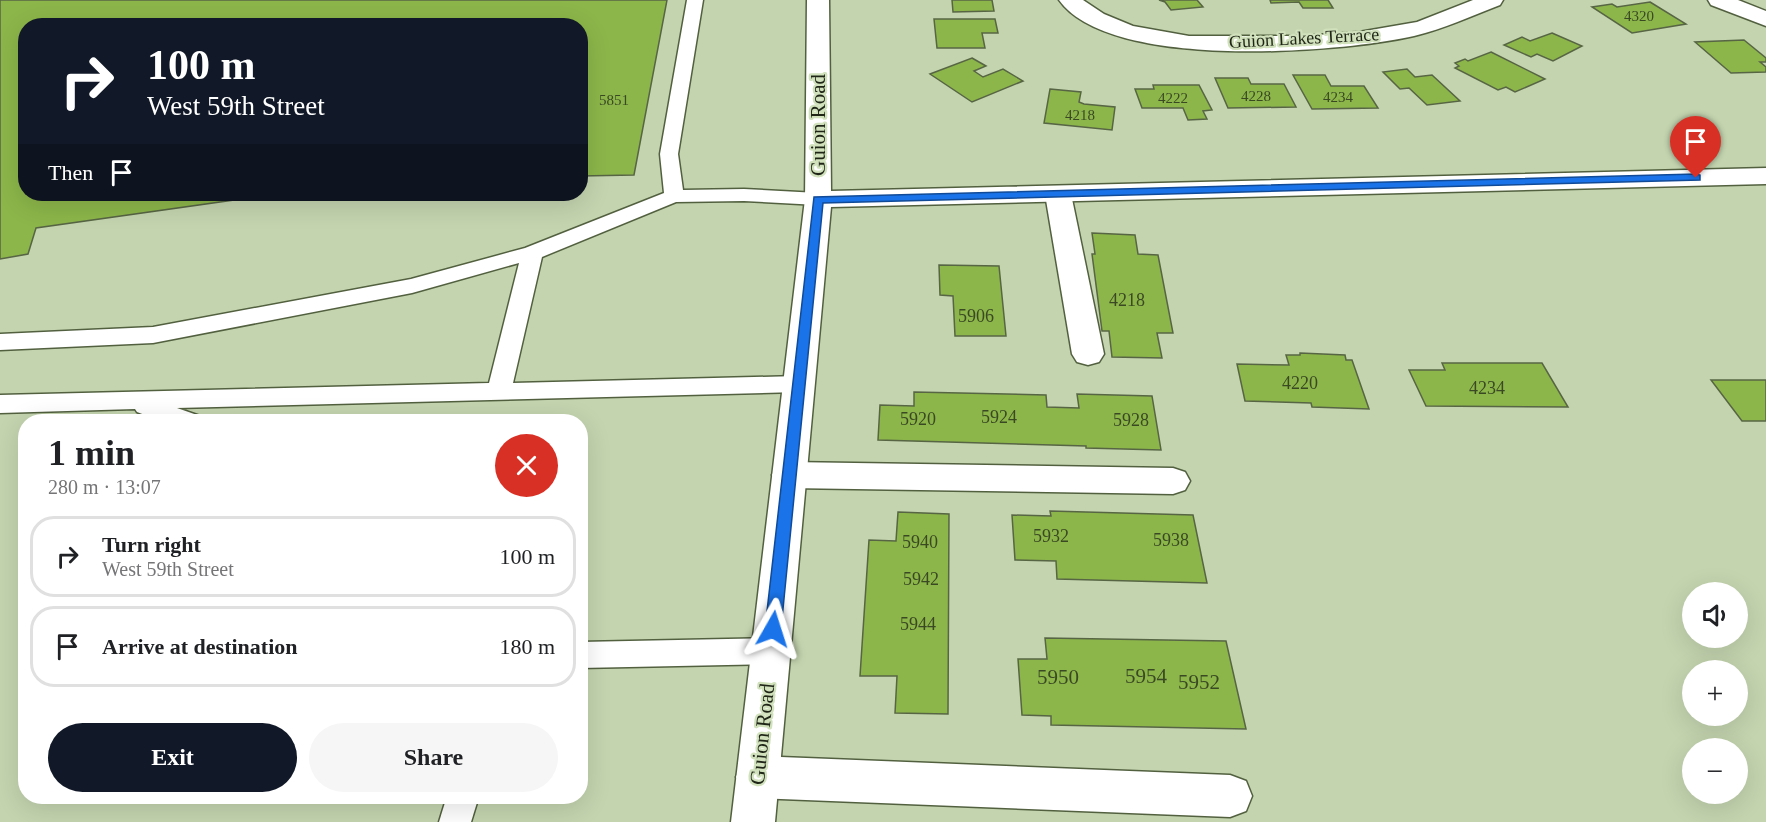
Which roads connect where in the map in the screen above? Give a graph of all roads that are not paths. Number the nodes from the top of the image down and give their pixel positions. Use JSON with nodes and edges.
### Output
{"nodes":[{"id":1,"x":695,"y":0,"type":"edge"},
{"id":2,"x":818,"y":0,"type":"edge"},
{"id":3,"x":1070,"y":0,"type":"edge"},
{"id":4,"x":1492,"y":0,"type":"edge"},
{"id":5,"x":1719,"y":0,"type":"edge"},
{"id":6,"x":1766,"y":18,"type":"edge"},
{"id":7,"x":1766,"y":176,"type":"edge"},
{"id":8,"x":1058,"y":194,"type":"junction"},
{"id":9,"x":674,"y":196,"type":"junction"},
{"id":10,"x":818,"y":200,"type":"junction"},
{"id":11,"x":532,"y":253,"type":"junction"},
{"id":12,"x":0,"y":342,"type":"edge"},
{"id":13,"x":1088,"y":354,"type":"dead end"},
{"id":14,"x":798,"y":384,"type":"junction"},
{"id":15,"x":499,"y":392,"type":"junction"},
{"id":16,"x":129,"y":401,"type":"junction"},
{"id":17,"x":0,"y":404,"type":"edge"},
{"id":18,"x":167,"y":414,"type":"edge"},
{"id":19,"x":789,"y":475,"type":"junction"},
{"id":20,"x":1173,"y":481,"type":"dead end"},
{"id":21,"x":771,"y":651,"type":"junction"},
{"id":22,"x":588,"y":654,"type":"edge"},
{"id":23,"x":758,"y":777,"type":"junction"},
{"id":24,"x":1230,"y":796,"type":"dead end"},
{"id":25,"x":461,"y":804,"type":"edge"},
{"id":26,"x":455,"y":822,"type":"edge"},
{"id":27,"x":753,"y":822,"type":"edge"}],
"edges":[{"from":1,"to":9,"type":"lane"},
{"from":2,"to":10,"type":"street","name":"Guion Road"},
{"from":3,"to":4,"type":"street","name":"Guion Lakes Terrace"},
{"from":5,"to":6,"type":"street"},
{"from":7,"to":8,"type":"street"},
{"from":8,"to":10,"type":"street"},
{"from":8,"to":13,"type":"street"},
{"from":9,"to":10,"type":"lane"},
{"from":9,"to":11,"type":"lane"},
{"from":10,"to":14,"type":"street","name":"Guion Road"},
{"from":11,"to":12,"type":"lane"},
{"from":11,"to":15,"type":"lane"},
{"from":14,"to":15,"type":"lane"},
{"from":14,"to":19,"type":"street","name":"Guion Road"},
{"from":15,"to":16,"type":"lane"},
{"from":16,"to":17,"type":"lane"},
{"from":16,"to":18,"type":"lane"},
{"from":19,"to":20,"type":"street"},
{"from":19,"to":21,"type":"street","name":"Guion Road"},
{"from":21,"to":22,"type":"lane"},
{"from":21,"to":23,"type":"street","name":"Guion Road"},
{"from":23,"to":24,"type":"street"},
{"from":23,"to":27,"type":"street","name":"Guion Road"},
{"from":25,"to":26,"type":"lane"}]}
